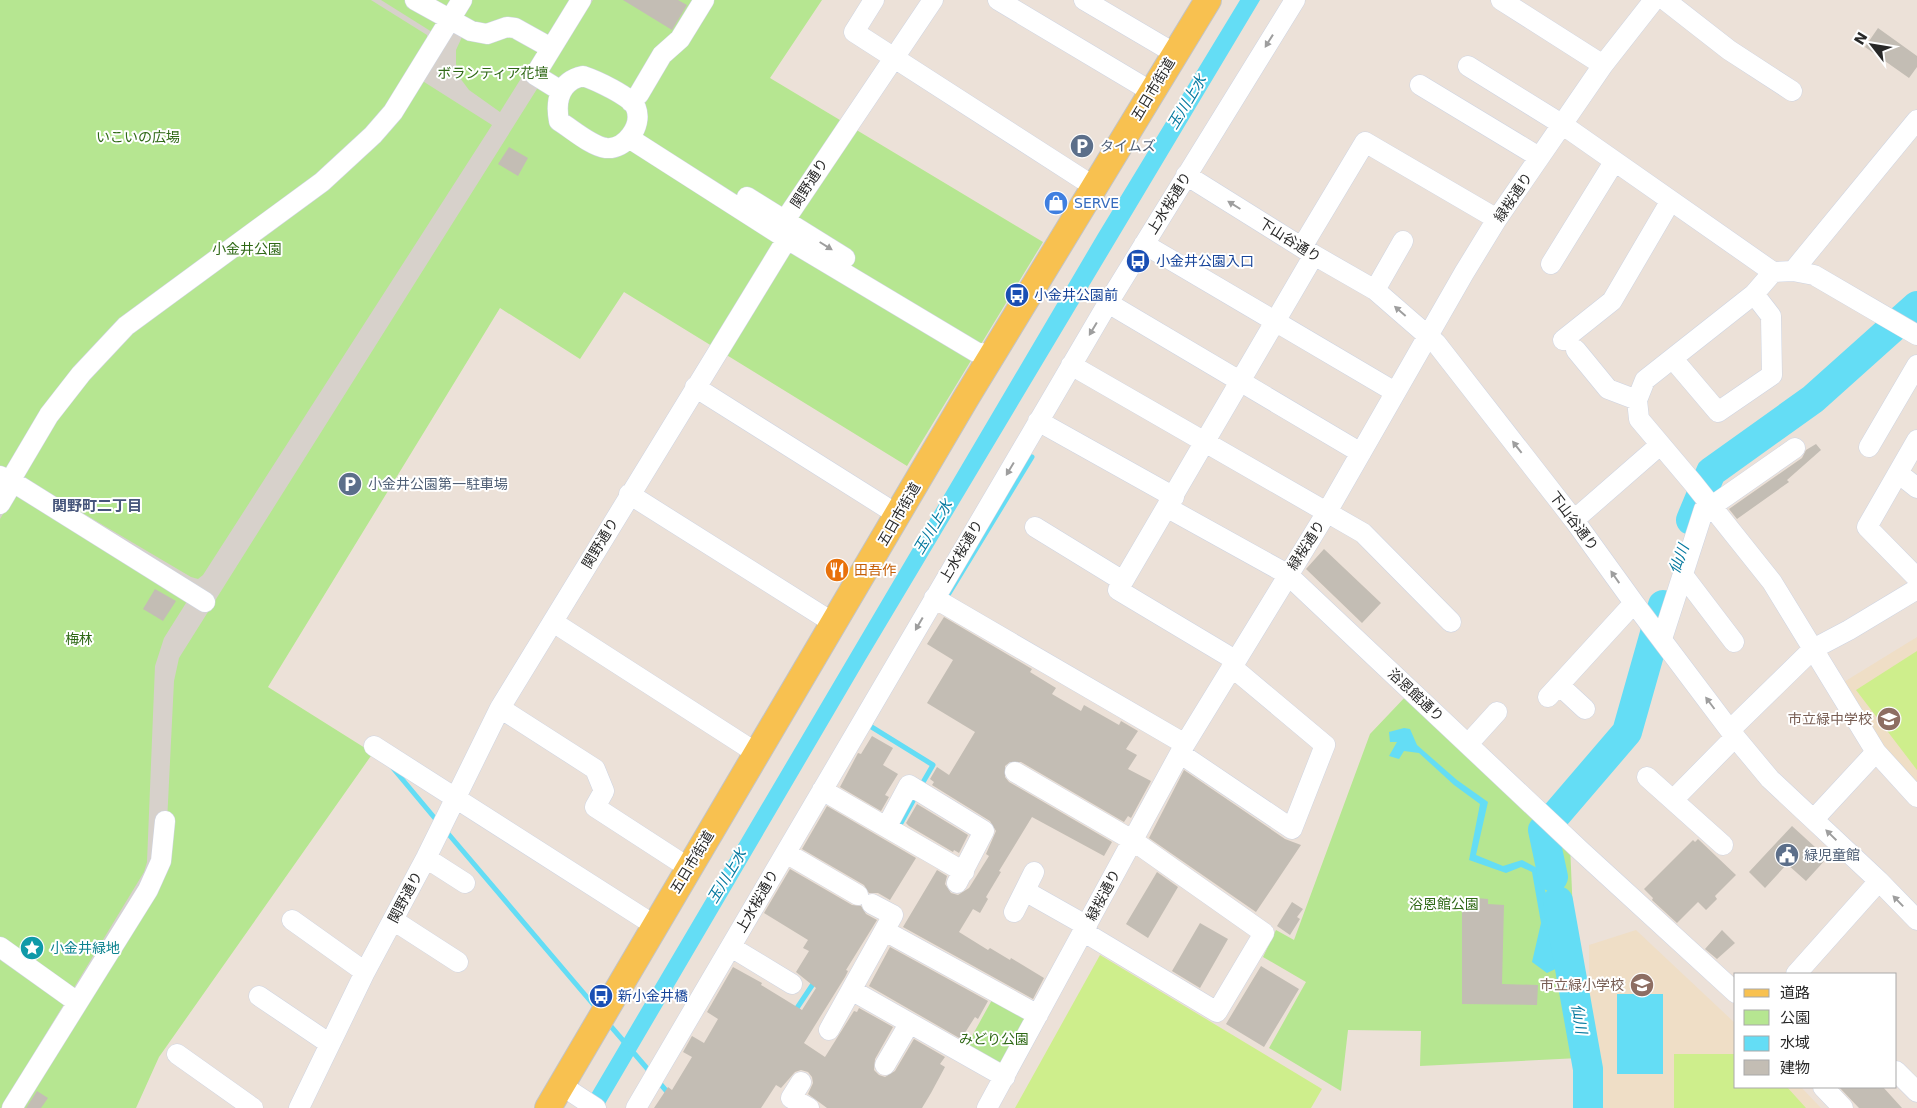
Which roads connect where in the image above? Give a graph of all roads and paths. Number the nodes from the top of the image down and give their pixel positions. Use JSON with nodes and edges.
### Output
{"nodes":[{"id":1,"x":415,"y":0,"type":"edge"},
{"id":2,"x":462,"y":0,"type":"edge"},
{"id":3,"x":581,"y":0,"type":"edge"},
{"id":4,"x":704,"y":0,"type":"edge"},
{"id":5,"x":874,"y":0,"type":"edge"},
{"id":6,"x":1084,"y":0,"type":"edge"},
{"id":7,"x":1208,"y":0,"type":"edge"},
{"id":8,"x":1295,"y":0,"type":"edge"},
{"id":9,"x":1501,"y":0,"type":"edge"},
{"id":10,"x":1654,"y":0,"type":"edge"},
{"id":11,"x":1665,"y":0,"type":"edge"},
{"id":12,"x":930,"y":1,"type":"edge"},
{"id":13,"x":1002,"y":1,"type":"edge"},
{"id":14,"x":450,"y":21,"type":"junction"},
{"id":15,"x":551,"y":48,"type":"junction"},
{"id":16,"x":1174,"y":53,"type":"junction"},
{"id":17,"x":894,"y":57,"type":"junction"},
{"id":18,"x":1603,"y":65,"type":"junction"},
{"id":19,"x":1468,"y":66,"type":"dead end"},
{"id":20,"x":1420,"y":85,"type":"dead end"},
{"id":21,"x":561,"y":91,"type":"junction"},
{"id":22,"x":1792,"y":91,"type":"dead end"},
{"id":23,"x":1152,"y":92,"type":"junction"},
{"id":24,"x":631,"y":102,"type":"junction"},
{"id":25,"x":1917,"y":120,"type":"edge"},
{"id":26,"x":1563,"y":125,"type":"junction"},
{"id":27,"x":632,"y":134,"type":"junction"},
{"id":28,"x":1539,"y":157,"type":"junction"},
{"id":29,"x":1614,"y":162,"type":"junction"},
{"id":30,"x":1186,"y":175,"type":"junction"},
{"id":31,"x":1093,"y":186,"type":"junction"},
{"id":32,"x":1670,"y":202,"type":"junction"},
{"id":33,"x":1497,"y":219,"type":"junction"},
{"id":34,"x":786,"y":230,"type":"junction"},
{"id":35,"x":1403,"y":241,"type":"dead end"},
{"id":36,"x":1144,"y":244,"type":"junction"},
{"id":37,"x":1308,"y":251,"type":"junction"},
{"id":38,"x":1551,"y":264,"type":"dead end"},
{"id":39,"x":1783,"y":272,"type":"junction"},
{"id":40,"x":1375,"y":290,"type":"junction"},
{"id":41,"x":1754,"y":294,"type":"junction"},
{"id":42,"x":1108,"y":303,"type":"junction"},
{"id":43,"x":1275,"y":321,"type":"junction"},
{"id":44,"x":1902,"y":326,"type":"edge"},
{"id":45,"x":1429,"y":337,"type":"junction"},
{"id":46,"x":992,"y":355,"type":"junction"},
{"id":47,"x":1672,"y":359,"type":"junction"},
{"id":48,"x":1071,"y":365,"type":"junction"},
{"id":49,"x":1917,"y":365,"type":"edge"},
{"id":50,"x":1239,"y":381,"type":"junction"},
{"id":51,"x":695,"y":387,"type":"junction"},
{"id":52,"x":1395,"y":392,"type":"junction"},
{"id":53,"x":1637,"y":400,"type":"junction"},
{"id":54,"x":1038,"y":421,"type":"junction"},
{"id":55,"x":1917,"y":440,"type":"edge"},
{"id":56,"x":1205,"y":442,"type":"junction"},
{"id":57,"x":1660,"y":444,"type":"junction"},
{"id":58,"x":1869,"y":446,"type":"dead end"},
{"id":59,"x":1795,"y":448,"type":"dead end"},
{"id":60,"x":1362,"y":453,"type":"junction"},
{"id":61,"x":1898,"y":473,"type":"junction"},
{"id":62,"x":8,"y":480,"type":"edge"},
{"id":63,"x":1917,"y":488,"type":"edge"},
{"id":64,"x":629,"y":494,"type":"junction"},
{"id":65,"x":1171,"y":502,"type":"junction"},
{"id":66,"x":1709,"y":503,"type":"junction"},
{"id":67,"x":0,"y":504,"type":"edge"},
{"id":68,"x":1327,"y":512,"type":"junction"},
{"id":69,"x":898,"y":515,"type":"junction"},
{"id":70,"x":1574,"y":520,"type":"junction"},
{"id":71,"x":1035,"y":527,"type":"dead end"},
{"id":72,"x":1287,"y":574,"type":"junction"},
{"id":73,"x":1683,"y":575,"type":"junction"},
{"id":74,"x":1917,"y":578,"type":"edge"},
{"id":75,"x":1123,"y":581,"type":"junction"},
{"id":76,"x":1917,"y":589,"type":"edge"},
{"id":77,"x":940,"y":601,"type":"junction"},
{"id":78,"x":206,"y":602,"type":"dead end"},
{"id":79,"x":1639,"y":609,"type":"junction"},
{"id":80,"x":553,"y":622,"type":"junction"},
{"id":81,"x":1451,"y":622,"type":"dead end"},
{"id":82,"x":835,"y":624,"type":"junction"},
{"id":83,"x":1662,"y":639,"type":"junction"},
{"id":84,"x":1734,"y":642,"type":"dead end"},
{"id":85,"x":1813,"y":649,"type":"junction"},
{"id":86,"x":1233,"y":664,"type":"junction"},
{"id":87,"x":500,"y":708,"type":"junction"},
{"id":88,"x":1585,"y":709,"type":"dead end"},
{"id":89,"x":1497,"y":712,"type":"dead end"},
{"id":90,"x":1732,"y":733,"type":"junction"},
{"id":91,"x":1468,"y":744,"type":"junction"},
{"id":92,"x":374,"y":746,"type":"dead end"},
{"id":93,"x":1183,"y":749,"type":"junction"},
{"id":94,"x":1876,"y":752,"type":"junction"},
{"id":95,"x":758,"y":754,"type":"junction"},
{"id":96,"x":1015,"y":772,"type":"dead end"},
{"id":97,"x":1646,"y":777,"type":"dead end"},
{"id":98,"x":822,"y":790,"type":"junction"},
{"id":99,"x":1917,"y":797,"type":"edge"},
{"id":100,"x":454,"y":798,"type":"junction"},
{"id":101,"x":1673,"y":800,"type":"junction"},
{"id":102,"x":1814,"y":819,"type":"junction"},
{"id":103,"x":165,"y":821,"type":"dead end"},
{"id":104,"x":887,"y":826,"type":"junction"},
{"id":105,"x":1132,"y":840,"type":"junction"},
{"id":106,"x":1723,"y":845,"type":"dead end"},
{"id":107,"x":786,"y":852,"type":"junction"},
{"id":108,"x":426,"y":858,"type":"junction"},
{"id":109,"x":689,"y":868,"type":"junction"},
{"id":110,"x":1034,"y":872,"type":"dead end"},
{"id":111,"x":1879,"y":881,"type":"junction"},
{"id":112,"x":465,"y":883,"type":"dead end"},
{"id":113,"x":1025,"y":891,"type":"junction"},
{"id":114,"x":1014,"y":912,"type":"dead end"},
{"id":115,"x":292,"y":920,"type":"dead end"},
{"id":116,"x":393,"y":920,"type":"junction"},
{"id":117,"x":1917,"y":920,"type":"edge"},
{"id":118,"x":654,"y":925,"type":"junction"},
{"id":119,"x":1085,"y":929,"type":"junction"},
{"id":120,"x":885,"y":931,"type":"junction"},
{"id":121,"x":0,"y":947,"type":"edge"},
{"id":122,"x":731,"y":947,"type":"junction"},
{"id":123,"x":458,"y":962,"type":"dead end"},
{"id":124,"x":365,"y":972,"type":"junction"},
{"id":125,"x":1797,"y":973,"type":"edge"},
{"id":126,"x":792,"y":984,"type":"dead end"},
{"id":127,"x":852,"y":991,"type":"junction"},
{"id":128,"x":1734,"y":991,"type":"edge"},
{"id":129,"x":259,"y":996,"type":"dead end"},
{"id":130,"x":77,"y":1002,"type":"junction"},
{"id":131,"x":1038,"y":1015,"type":"junction"},
{"id":132,"x":910,"y":1024,"type":"junction"},
{"id":133,"x":829,"y":1030,"type":"dead end"},
{"id":134,"x":330,"y":1044,"type":"junction"},
{"id":135,"x":177,"y":1054,"type":"dead end"},
{"id":136,"x":885,"y":1064,"type":"dead end"},
{"id":137,"x":1897,"y":1072,"type":"edge"},
{"id":138,"x":1004,"y":1078,"type":"junction"},
{"id":139,"x":801,"y":1082,"type":"dead end"},
{"id":140,"x":565,"y":1088,"type":"junction"},
{"id":141,"x":1823,"y":1088,"type":"edge"},
{"id":142,"x":1917,"y":1092,"type":"edge"},
{"id":143,"x":12,"y":1108,"type":"edge"},
{"id":144,"x":253,"y":1108,"type":"edge"},
{"id":145,"x":299,"y":1108,"type":"edge"},
{"id":146,"x":548,"y":1108,"type":"edge"},
{"id":147,"x":596,"y":1108,"type":"edge"},
{"id":148,"x":636,"y":1108,"type":"edge"},
{"id":149,"x":809,"y":1108,"type":"edge"},
{"id":150,"x":987,"y":1108,"type":"edge"},
{"id":151,"x":1842,"y":1108,"type":"edge"}],
"edges":[{"from":1,"to":14,"type":"street"},
{"from":2,"to":14,"type":"street"},
{"from":3,"to":15,"type":"street"},
{"from":4,"to":24,"type":"street"},
{"from":5,"to":17,"type":"street"},
{"from":6,"to":16,"type":"street"},
{"from":7,"to":16,"type":"main road","name":"五日市街道"},
{"from":8,"to":30,"type":"street","name":"上水桜通り","one_way":true},
{"from":9,"to":18,"type":"street"},
{"from":10,"to":18,"type":"street","name":"緑桜通り"},
{"from":11,"to":22,"type":"street"},
{"from":12,"to":17,"type":"street","name":"関野通り"},
{"from":13,"to":23,"type":"street"},
{"from":14,"to":15,"type":"street"},
{"from":14,"to":62,"type":"street"},
{"from":15,"to":21,"type":"street"},
{"from":16,"to":23,"type":"main road","name":"五日市街道"},
{"from":17,"to":31,"type":"street"},
{"from":17,"to":34,"type":"street","name":"関野通り"},
{"from":18,"to":26,"type":"street","name":"緑桜通り"},
{"from":19,"to":26,"type":"street"},
{"from":20,"to":28,"type":"street"},
{"from":21,"to":24,"type":"street"},
{"from":21,"to":27,"type":"street"},
{"from":23,"to":31,"type":"main road","name":"五日市街道"},
{"from":24,"to":27,"type":"street"},
{"from":25,"to":39,"type":"street"},
{"from":26,"to":28,"type":"street","name":"緑桜通り"},
{"from":26,"to":29,"type":"street"},
{"from":27,"to":34,"type":"street"},
{"from":28,"to":33,"type":"street","name":"緑桜通り"},
{"from":29,"to":32,"type":"street"},
{"from":29,"to":38,"type":"street"},
{"from":30,"to":36,"type":"street","name":"上水桜通り"},
{"from":37,"to":30,"type":"street","name":"下山谷通り","one_way":true},
{"from":31,"to":46,"type":"main road","name":"五日市街道"},
{"from":32,"to":39,"type":"street"},
{"from":32,"to":53,"type":"street"},
{"from":33,"to":37,"type":"street"},
{"from":33,"to":45,"type":"street","name":"緑桜通り"},
{"from":34,"to":46,"type":"street"},
{"from":34,"to":51,"type":"street","name":"関野通り"},
{"from":35,"to":40,"type":"street"},
{"from":36,"to":42,"type":"street","name":"上水桜通り"},
{"from":36,"to":43,"type":"street"},
{"from":37,"to":40,"type":"street","name":"下山谷通り"},
{"from":37,"to":43,"type":"street"},
{"from":39,"to":41,"type":"street"},
{"from":39,"to":44,"type":"street"},
{"from":45,"to":40,"type":"street","name":"下山谷通り","one_way":true},
{"from":41,"to":47,"type":"street"},
{"from":41,"to":47,"type":"street"},
{"from":42,"to":48,"type":"street","name":"上水桜通り","one_way":true},
{"from":42,"to":50,"type":"street"},
{"from":43,"to":50,"type":"street"},
{"from":43,"to":52,"type":"street"},
{"from":45,"to":52,"type":"street","name":"緑桜通り"},
{"from":70,"to":45,"type":"street","name":"下山谷通り","one_way":true},
{"from":46,"to":69,"type":"main road","name":"五日市街道"},
{"from":47,"to":53,"type":"street"},
{"from":48,"to":54,"type":"street","name":"上水桜通り"},
{"from":48,"to":56,"type":"street"},
{"from":49,"to":58,"type":"street"},
{"from":50,"to":56,"type":"street"},
{"from":50,"to":60,"type":"street"},
{"from":51,"to":64,"type":"street","name":"関野通り"},
{"from":51,"to":69,"type":"street"},
{"from":52,"to":60,"type":"street","name":"緑桜通り"},
{"from":53,"to":57,"type":"street"},
{"from":54,"to":65,"type":"street","name":"浴恩館通り"},
{"from":54,"to":77,"type":"street","name":"上水桜通り","one_way":true},
{"from":55,"to":61,"type":"street"},
{"from":56,"to":65,"type":"street"},
{"from":56,"to":68,"type":"street"},
{"from":57,"to":66,"type":"street"},
{"from":57,"to":70,"type":"street"},
{"from":59,"to":66,"type":"street"},
{"from":60,"to":68,"type":"street","name":"緑桜通り"},
{"from":61,"to":63,"type":"street"},
{"from":61,"to":74,"type":"street"},
{"from":62,"to":67,"type":"street"},
{"from":62,"to":78,"type":"street"},
{"from":64,"to":80,"type":"street","name":"関野通り"},
{"from":64,"to":82,"type":"street"},
{"from":65,"to":72,"type":"street","name":"浴恩館通り"},
{"from":65,"to":75,"type":"street"},
{"from":66,"to":73,"type":"street"},
{"from":66,"to":85,"type":"street"},
{"from":68,"to":72,"type":"street","name":"緑桜通り"},
{"from":68,"to":81,"type":"street"},
{"from":69,"to":82,"type":"main road","name":"五日市街道"},
{"from":79,"to":70,"type":"street","name":"下山谷通り","one_way":true},
{"from":71,"to":75,"type":"street"},
{"from":72,"to":86,"type":"street","name":"緑桜通り"},
{"from":72,"to":91,"type":"street","name":"浴恩館通り"},
{"from":73,"to":83,"type":"street"},
{"from":73,"to":84,"type":"street"},
{"from":75,"to":86,"type":"street"},
{"from":76,"to":85,"type":"street"},
{"from":77,"to":93,"type":"street"},
{"from":77,"to":98,"type":"street","name":"上水桜通り","one_way":true},
{"from":79,"to":83,"type":"street","name":"下山谷通り"},
{"from":79,"to":88,"type":"street"},
{"from":80,"to":87,"type":"street","name":"関野通り"},
{"from":80,"to":95,"type":"street"},
{"from":82,"to":95,"type":"main road","name":"五日市街道"},
{"from":90,"to":83,"type":"street","name":"下山谷通り","one_way":true},
{"from":85,"to":90,"type":"street"},
{"from":85,"to":94,"type":"street"},
{"from":86,"to":93,"type":"street","name":"緑桜通り"},
{"from":86,"to":93,"type":"street"},
{"from":87,"to":100,"type":"street","name":"関野通り"},
{"from":87,"to":109,"type":"street"},
{"from":89,"to":91,"type":"street"},
{"from":90,"to":101,"type":"street"},
{"from":90,"to":102,"type":"street","name":"下山谷通り"},
{"from":91,"to":128,"type":"street","name":"浴恩館通り"},
{"from":92,"to":100,"type":"street"},
{"from":93,"to":105,"type":"street","name":"緑桜通り"},
{"from":94,"to":99,"type":"street"},
{"from":94,"to":102,"type":"street"},
{"from":95,"to":109,"type":"main road","name":"五日市街道"},
{"from":96,"to":105,"type":"street"},
{"from":97,"to":101,"type":"street"},
{"from":98,"to":104,"type":"street"},
{"from":98,"to":107,"type":"street","name":"上水桜通り"},
{"from":100,"to":108,"type":"street","name":"関野通り"},
{"from":100,"to":118,"type":"street"},
{"from":101,"to":106,"type":"street"},
{"from":111,"to":102,"type":"street","name":"下山谷通り","one_way":true},
{"from":103,"to":130,"type":"street"},
{"from":104,"to":104,"type":"street"},
{"from":105,"to":119,"type":"street","name":"緑桜通り"},
{"from":105,"to":119,"type":"street"},
{"from":107,"to":120,"type":"street"},
{"from":107,"to":122,"type":"street","name":"上水桜通り"},
{"from":108,"to":112,"type":"street"},
{"from":108,"to":116,"type":"street","name":"関野通り"},
{"from":109,"to":118,"type":"main road","name":"五日市街道"},
{"from":110,"to":113,"type":"street"},
{"from":117,"to":111,"type":"street","name":"下山谷通り","one_way":true},
{"from":111,"to":125,"type":"street"},
{"from":113,"to":114,"type":"street"},
{"from":113,"to":119,"type":"street"},
{"from":115,"to":124,"type":"street"},
{"from":116,"to":123,"type":"street"},
{"from":116,"to":124,"type":"street","name":"関野通り"},
{"from":118,"to":140,"type":"main road","name":"五日市街道"},
{"from":119,"to":131,"type":"street","name":"緑桜通り"},
{"from":120,"to":127,"type":"street"},
{"from":120,"to":131,"type":"street"},
{"from":121,"to":130,"type":"street"},
{"from":122,"to":126,"type":"street"},
{"from":122,"to":148,"type":"street","name":"上水桜通り"},
{"from":124,"to":134,"type":"street","name":"関野通り"},
{"from":127,"to":132,"type":"street"},
{"from":127,"to":133,"type":"street"},
{"from":129,"to":134,"type":"street"},
{"from":130,"to":143,"type":"street"},
{"from":131,"to":138,"type":"street","name":"緑桜通り"},
{"from":132,"to":136,"type":"street"},
{"from":132,"to":138,"type":"street"},
{"from":134,"to":145,"type":"street","name":"関野通り"},
{"from":135,"to":144,"type":"street"},
{"from":137,"to":142,"type":"street"},
{"from":138,"to":150,"type":"street","name":"緑桜通り"},
{"from":139,"to":149,"type":"street"},
{"from":140,"to":146,"type":"main road","name":"五日市街道"},
{"from":140,"to":147,"type":"street"},
{"from":141,"to":151,"type":"street"}]}
